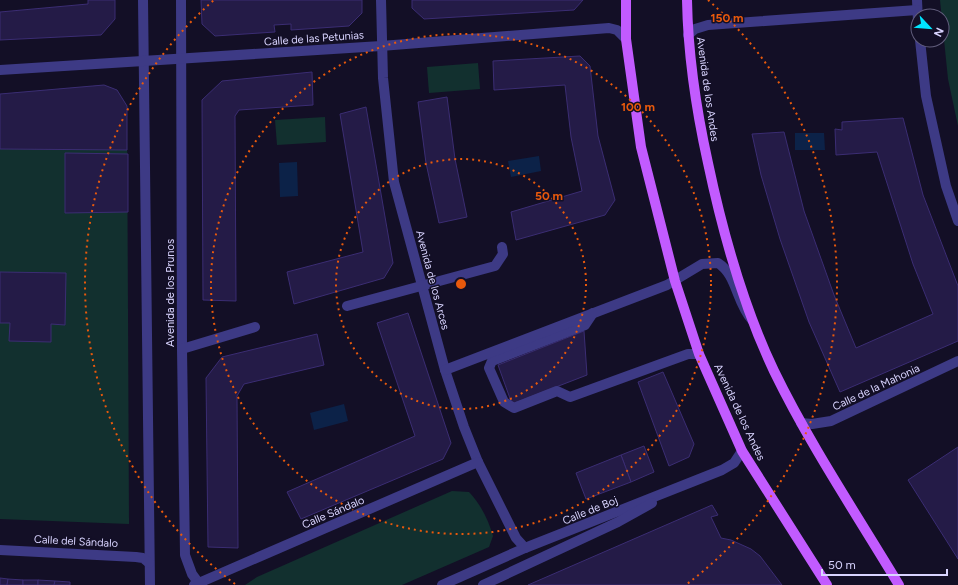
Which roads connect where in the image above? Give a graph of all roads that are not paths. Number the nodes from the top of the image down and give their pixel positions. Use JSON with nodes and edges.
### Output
{"nodes":[{"id":1,"x":143,"y":0,"type":"edge"},
{"id":2,"x":181,"y":0,"type":"edge"},
{"id":3,"x":381,"y":0,"type":"edge"},
{"id":4,"x":626,"y":0,"type":"edge"},
{"id":5,"x":687,"y":0,"type":"edge"},
{"id":6,"x":917,"y":5,"type":"edge"},
{"id":7,"x":688,"y":35,"type":"junction"},
{"id":8,"x":626,"y":39,"type":"junction"},
{"id":9,"x":381,"y":46,"type":"junction"},
{"id":10,"x":921,"y":48,"type":"edge"},
{"id":11,"x":181,"y":59,"type":"junction"},
{"id":12,"x":144,"y":61,"type":"junction"},
{"id":13,"x":0,"y":70,"type":"edge"},
{"id":14,"x":958,"y":221,"type":"edge"},
{"id":15,"x":502,"y":247,"type":"dead end"},
{"id":16,"x":675,"y":281,"type":"junction"},
{"id":17,"x":422,"y":286,"type":"junction"},
{"id":18,"x":348,"y":306,"type":"dead end"},
{"id":19,"x":593,"y":313,"type":"junction"},
{"id":20,"x":752,"y":320,"type":"junction"},
{"id":21,"x":254,"y":328,"type":"dead end"},
{"id":22,"x":182,"y":349,"type":"junction"},
{"id":23,"x":699,"y":354,"type":"junction"},
{"id":24,"x":958,"y":361,"type":"edge"},
{"id":25,"x":445,"y":370,"type":"junction"},
{"id":26,"x":801,"y":423,"type":"junction"},
{"id":27,"x":742,"y":451,"type":"junction"},
{"id":28,"x":478,"y":462,"type":"junction"},
{"id":29,"x":674,"y":489,"type":"junction"},
{"id":30,"x":526,"y":548,"type":"junction"},
{"id":31,"x":0,"y":550,"type":"edge"},
{"id":32,"x":149,"y":563,"type":"junction"},
{"id":33,"x":197,"y":584,"type":"edge"},
{"id":34,"x":150,"y":585,"type":"edge"},
{"id":35,"x":442,"y":585,"type":"edge"},
{"id":36,"x":484,"y":585,"type":"edge"},
{"id":37,"x":827,"y":585,"type":"edge"},
{"id":38,"x":899,"y":585,"type":"edge"}],
"edges":[{"from":1,"to":12,"type":"street"},
{"from":2,"to":11,"type":"street","name":"Avenida de los Prunos"},
{"from":3,"to":9,"type":"street","name":"Avenida de los Arces"},
{"from":4,"to":8,"type":"main road","name":"Avenida de los Andes"},
{"from":5,"to":7,"type":"main road","name":"Avenida de los Andes"},
{"from":6,"to":7,"type":"street"},
{"from":7,"to":20,"type":"main road","name":"Avenida de los Andes"},
{"from":8,"to":9,"type":"street","name":"Calle de las Petunias"},
{"from":8,"to":16,"type":"main road","name":"Avenida de los Andes"},
{"from":9,"to":11,"type":"street","name":"Calle de las Petunias"},
{"from":9,"to":17,"type":"street","name":"Avenida de los Arces"},
{"from":10,"to":14,"type":"street"},
{"from":11,"to":12,"type":"street","name":"Calle de las Petunias"},
{"from":11,"to":22,"type":"street","name":"Avenida de los Prunos"},
{"from":12,"to":13,"type":"street","name":"Calle de las Petunias"},
{"from":12,"to":32,"type":"street"},
{"from":15,"to":17,"type":"street"},
{"from":16,"to":19,"type":"street"},
{"from":16,"to":20,"type":"street","name":"Avenida de los Andes"},
{"from":16,"to":23,"type":"main road","name":"Avenida de los Andes"},
{"from":17,"to":18,"type":"street"},
{"from":17,"to":25,"type":"street","name":"Avenida de los Arces"},
{"from":19,"to":23,"type":"street"},
{"from":19,"to":25,"type":"street"},
{"from":20,"to":26,"type":"main road","name":"Avenida de los Andes"},
{"from":21,"to":22,"type":"street"},
{"from":22,"to":33,"type":"street","name":"Avenida de los Prunos"},
{"from":23,"to":27,"type":"main road","name":"Avenida de los Andes"},
{"from":24,"to":26,"type":"street","name":"Calle de la Mahonia"},
{"from":25,"to":28,"type":"street","name":"Avenida de los Arces"},
{"from":26,"to":38,"type":"main road","name":"Avenida de los Andes"},
{"from":27,"to":29,"type":"street","name":"Calle de Boj"},
{"from":27,"to":37,"type":"main road","name":"Avenida de los Andes"},
{"from":28,"to":30,"type":"street","name":"Avenida de los Arces"},
{"from":28,"to":33,"type":"street","name":"Calle Sándalo"},
{"from":29,"to":30,"type":"street","name":"Calle de Boj"},
{"from":29,"to":36,"type":"street"},
{"from":30,"to":35,"type":"street","name":"Calle de Boj"},
{"from":31,"to":32,"type":"street","name":"Calle del Sándalo"},
{"from":32,"to":34,"type":"street"}]}
